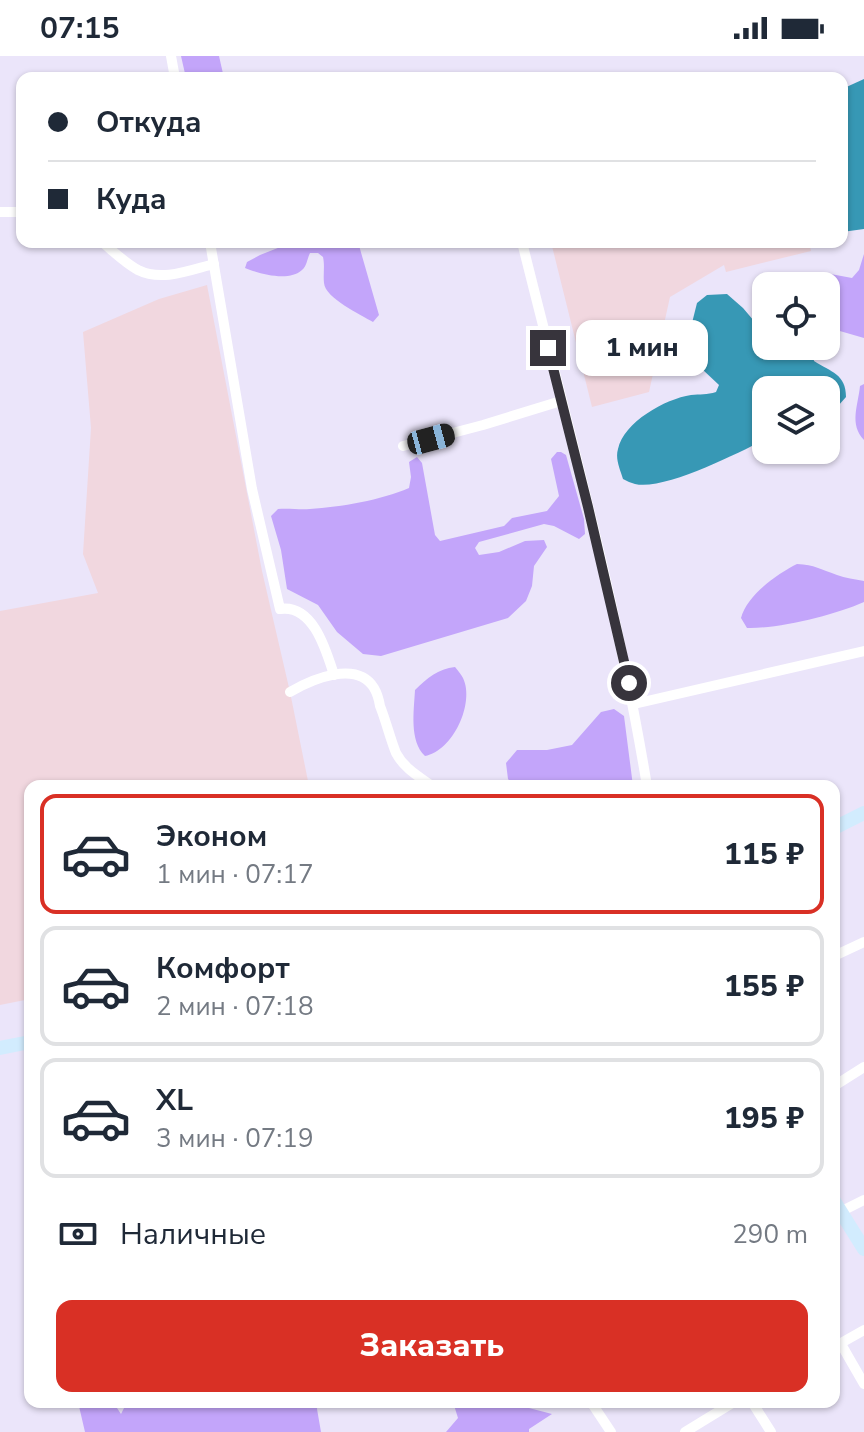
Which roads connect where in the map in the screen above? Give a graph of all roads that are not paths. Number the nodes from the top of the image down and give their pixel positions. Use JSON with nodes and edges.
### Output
{"nodes":[{"id":1,"x":110,"y":248,"type":"edge"},
{"id":2,"x":211,"y":248,"type":"edge"},
{"id":3,"x":523,"y":248,"type":"edge"},
{"id":4,"x":214,"y":264,"type":"junction"},
{"id":5,"x":561,"y":401,"type":"junction"},
{"id":6,"x":403,"y":446,"type":"dead end"},
{"id":7,"x":864,"y":651,"type":"edge"},
{"id":8,"x":334,"y":675,"type":"junction"},
{"id":9,"x":290,"y":692,"type":"dead end"},
{"id":10,"x":634,"y":704,"type":"junction"},
{"id":11,"x":424,"y":780,"type":"edge"},
{"id":12,"x":646,"y":780,"type":"edge"},
{"id":13,"x":863,"y":815,"type":"edge"},
{"id":14,"x":840,"y":825,"type":"edge"},
{"id":15,"x":864,"y":942,"type":"edge"},
{"id":16,"x":840,"y":953,"type":"edge"},
{"id":17,"x":24,"y":1043,"type":"edge"},
{"id":18,"x":0,"y":1048,"type":"edge"},
{"id":19,"x":864,"y":1067,"type":"edge"},
{"id":20,"x":840,"y":1082,"type":"edge"},
{"id":21,"x":864,"y":1200,"type":"edge"},
{"id":22,"x":840,"y":1208,"type":"edge"},
{"id":23,"x":840,"y":1215,"type":"edge"},
{"id":24,"x":864,"y":1249,"type":"edge"},
{"id":25,"x":864,"y":1330,"type":"edge"},
{"id":26,"x":840,"y":1344,"type":"edge"},
{"id":27,"x":840,"y":1350,"type":"edge"},
{"id":28,"x":864,"y":1384,"type":"edge"},
{"id":29,"x":595,"y":1408,"type":"edge"},
{"id":30,"x":724,"y":1408,"type":"edge"},
{"id":31,"x":756,"y":1408,"type":"edge"},
{"id":32,"x":611,"y":1432,"type":"edge"},
{"id":33,"x":685,"y":1432,"type":"edge"},
{"id":34,"x":771,"y":1432,"type":"edge"}],
"edges":[{"from":1,"to":4,"type":"street"},
{"from":2,"to":4,"type":"street"},
{"from":3,"to":5,"type":"street"},
{"from":4,"to":8,"type":"street"},
{"from":5,"to":6,"type":"street"},
{"from":5,"to":10,"type":"street"},
{"from":7,"to":10,"type":"street"},
{"from":8,"to":9,"type":"street"},
{"from":8,"to":11,"type":"street"},
{"from":10,"to":12,"type":"street"},
{"from":13,"to":14,"type":"street"},
{"from":15,"to":16,"type":"street"},
{"from":17,"to":18,"type":"street"},
{"from":19,"to":20,"type":"street"},
{"from":21,"to":22,"type":"street"},
{"from":23,"to":24,"type":"street"},
{"from":25,"to":26,"type":"street"},
{"from":27,"to":28,"type":"street"},
{"from":29,"to":32,"type":"street"},
{"from":30,"to":33,"type":"street"},
{"from":31,"to":34,"type":"street"}]}
